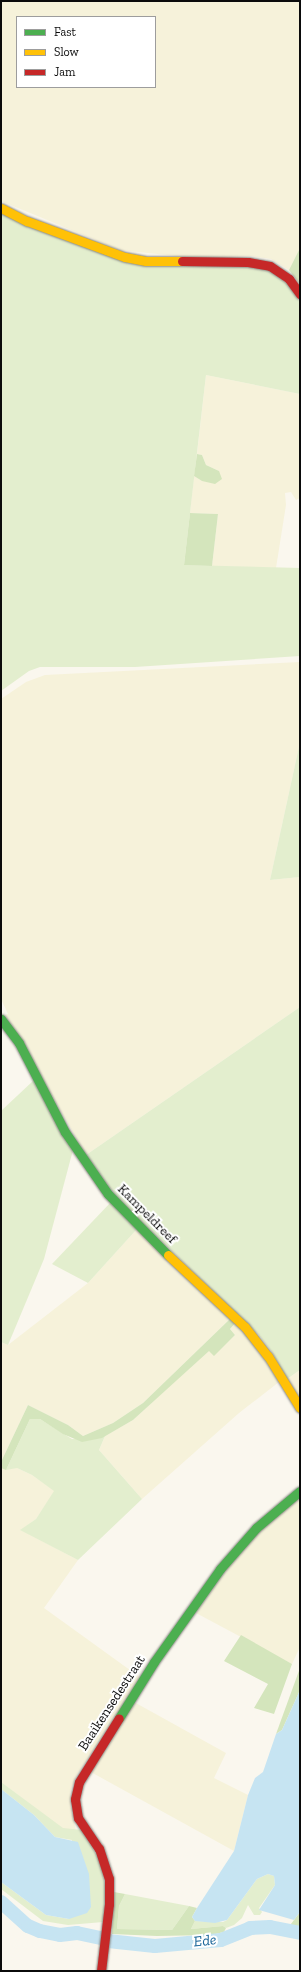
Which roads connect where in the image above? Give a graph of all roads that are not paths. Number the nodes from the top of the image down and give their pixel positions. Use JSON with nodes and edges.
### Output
{"nodes":[{"id":1,"x":1,"y":208,"type":"edge"},
{"id":2,"x":300,"y":294,"type":"edge"},
{"id":3,"x":1,"y":1018,"type":"edge"},
{"id":4,"x":300,"y":1408,"type":"edge"},
{"id":5,"x":300,"y":1491,"type":"edge"},
{"id":6,"x":101,"y":1971,"type":"edge"}],
"edges":[{"from":1,"to":2,"type":"street"},
{"from":3,"to":4,"type":"street","name":"Kampeldreef"},
{"from":5,"to":6,"type":"street","name":"Baaikensedestraat"}]}
